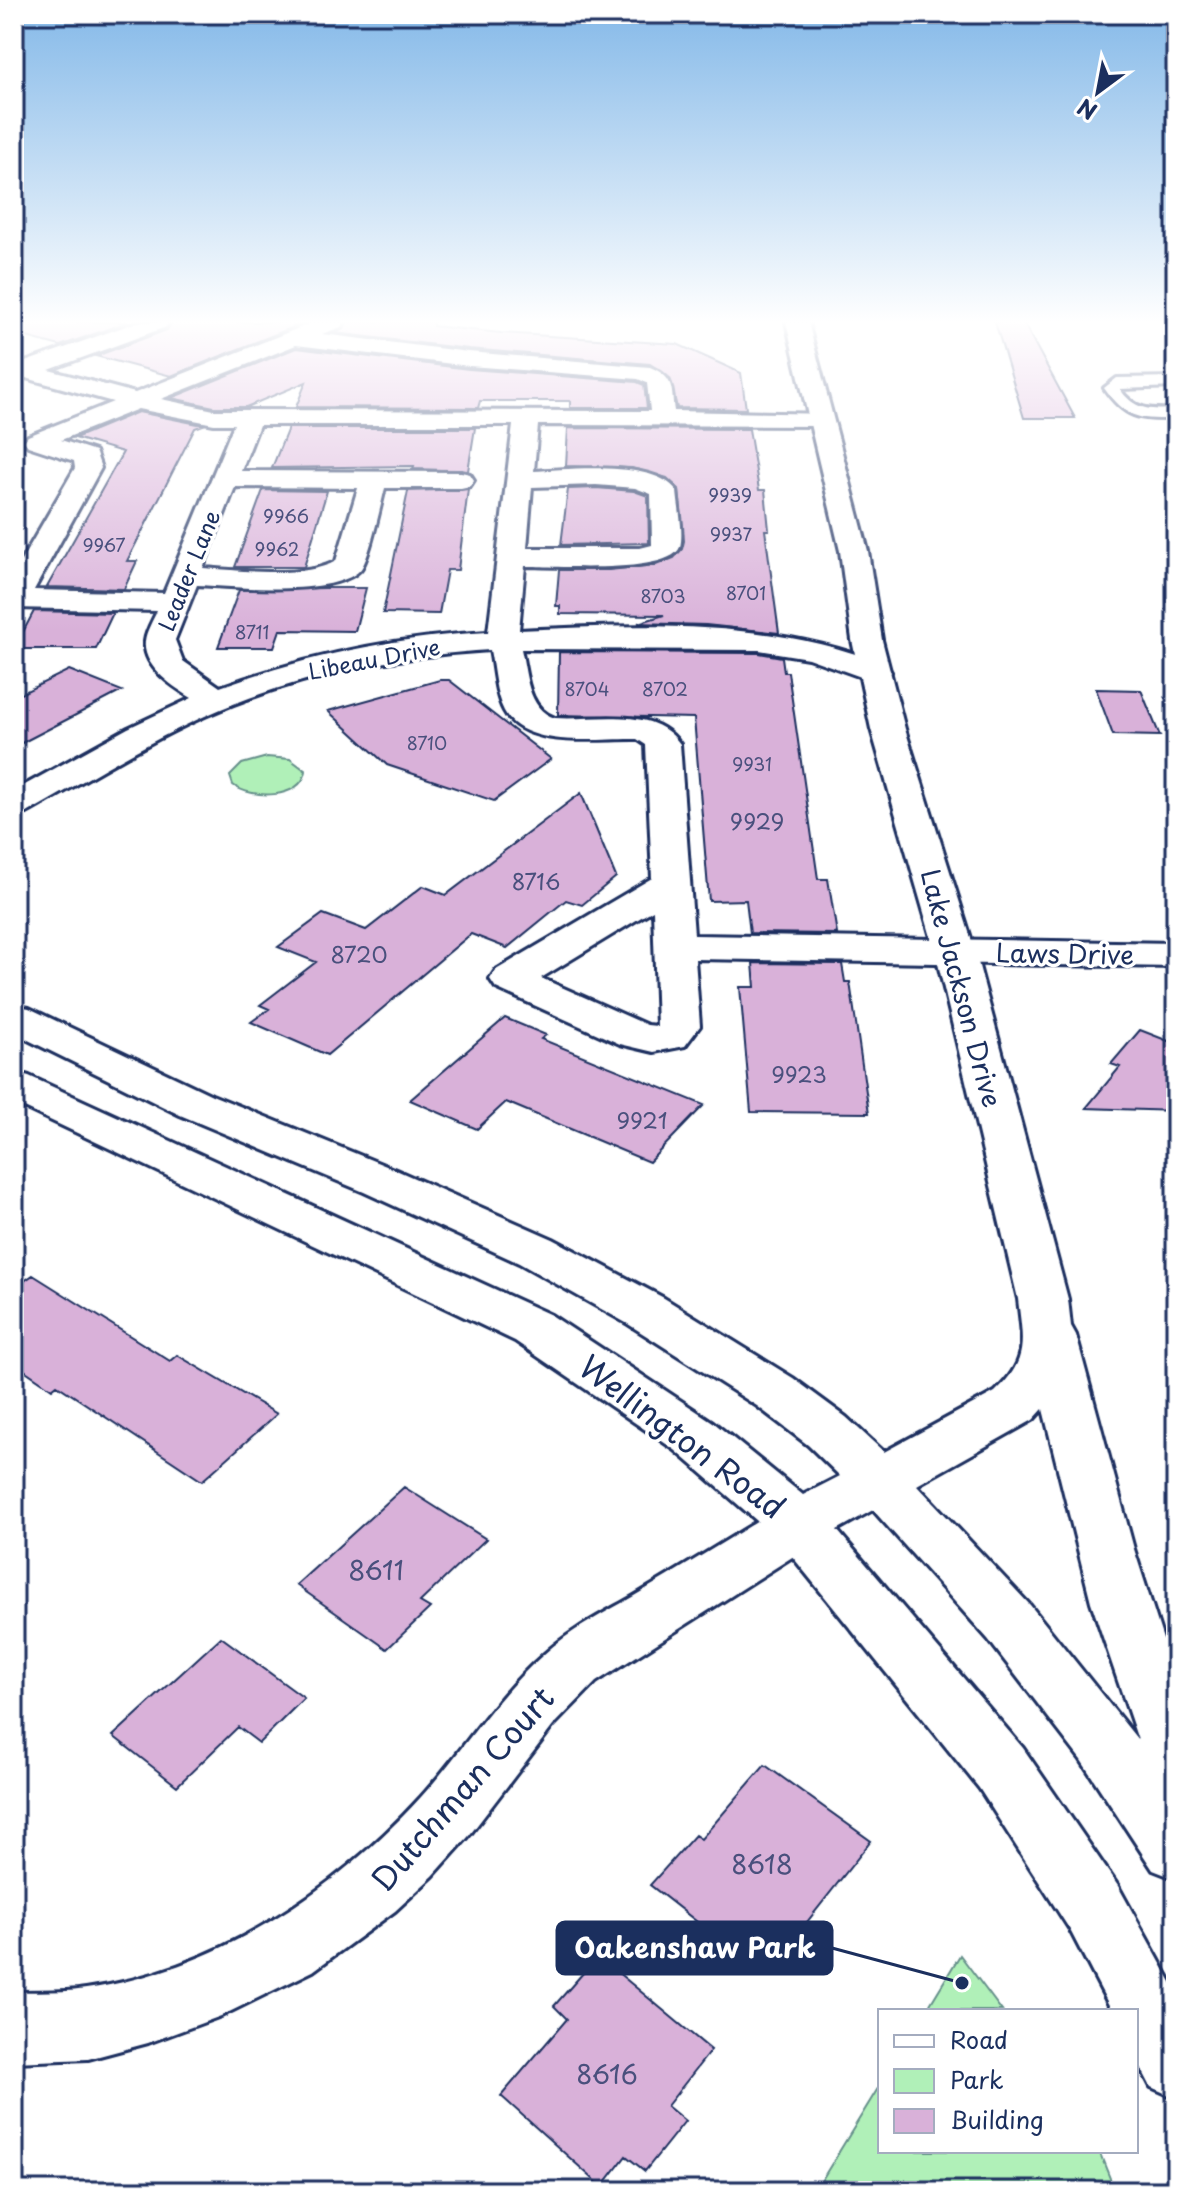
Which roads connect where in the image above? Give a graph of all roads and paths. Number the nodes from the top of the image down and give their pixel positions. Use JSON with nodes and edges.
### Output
{"nodes":[{"id":1,"x":77,"y":425,"type":"edge"},
{"id":2,"x":246,"y":425,"type":"edge"},
{"id":3,"x":525,"y":425,"type":"edge"},
{"id":4,"x":822,"y":425,"type":"edge"},
{"id":5,"x":224,"y":479,"type":"junction"},
{"id":6,"x":520,"y":479,"type":"junction"},
{"id":7,"x":374,"y":480,"type":"junction"},
{"id":8,"x":461,"y":480,"type":"dead end"},
{"id":9,"x":512,"y":557,"type":"junction"},
{"id":10,"x":22,"y":574,"type":"edge"},
{"id":11,"x":179,"y":589,"type":"junction"},
{"id":12,"x":14,"y":599,"type":"edge"},
{"id":13,"x":503,"y":638,"type":"junction"},
{"id":14,"x":871,"y":656,"type":"junction"},
{"id":15,"x":217,"y":699,"type":"junction"},
{"id":16,"x":14,"y":805,"type":"edge"},
{"id":17,"x":671,"y":883,"type":"junction"},
{"id":18,"x":674,"y":947,"type":"junction"},
{"id":19,"x":955,"y":951,"type":"junction"},
{"id":20,"x":1176,"y":955,"type":"edge"},
{"id":21,"x":14,"y":1017,"type":"edge"},
{"id":22,"x":14,"y":1086,"type":"edge"},
{"id":23,"x":1043,"y":1299,"type":"junction"},
{"id":24,"x":879,"y":1480,"type":"junction"},
{"id":25,"x":799,"y":1524,"type":"junction"},
{"id":26,"x":1176,"y":1758,"type":"edge"},
{"id":27,"x":1176,"y":1849,"type":"edge"},
{"id":28,"x":14,"y":2027,"type":"edge"},
{"id":29,"x":1176,"y":2062,"type":"edge"}],
"edges":[{"from":1,"to":10,"type":"street"},
{"from":2,"to":5,"type":"street","name":"Leader Lane"},
{"from":3,"to":6,"type":"street"},
{"from":4,"to":14,"type":"street","name":"Lake Jackson Drive"},
{"from":5,"to":7,"type":"street"},
{"from":5,"to":11,"type":"street","name":"Leader Lane"},
{"from":6,"to":9,"type":"street"},
{"from":6,"to":9,"type":"street"},
{"from":7,"to":8,"type":"street"},
{"from":7,"to":11,"type":"street"},
{"from":9,"to":13,"type":"street"},
{"from":10,"to":12,"type":"street"},
{"from":11,"to":12,"type":"street"},
{"from":11,"to":15,"type":"street","name":"Leader Lane"},
{"from":13,"to":14,"type":"street","name":"Libeau Drive"},
{"from":13,"to":15,"type":"street","name":"Libeau Drive"},
{"from":13,"to":17,"type":"street"},
{"from":14,"to":19,"type":"street","name":"Lake Jackson Drive"},
{"from":15,"to":16,"type":"street","name":"Libeau Drive"},
{"from":17,"to":18,"type":"street"},
{"from":17,"to":18,"type":"street"},
{"from":18,"to":19,"type":"street","name":"Laws Drive"},
{"from":19,"to":20,"type":"street","name":"Laws Drive"},
{"from":19,"to":23,"type":"street","name":"Lake Jackson Drive"},
{"from":21,"to":24,"type":"street"},
{"from":22,"to":25,"type":"street","name":"Wellington Road"},
{"from":23,"to":24,"type":"street","name":"Lake Jackson Drive"},
{"from":23,"to":26,"type":"street"},
{"from":24,"to":25,"type":"street","name":"Lake Jackson Drive"},
{"from":24,"to":27,"type":"street"},
{"from":25,"to":28,"type":"street","name":"Dutchman Court"},
{"from":25,"to":29,"type":"street","name":"Wellington Road"}]}
